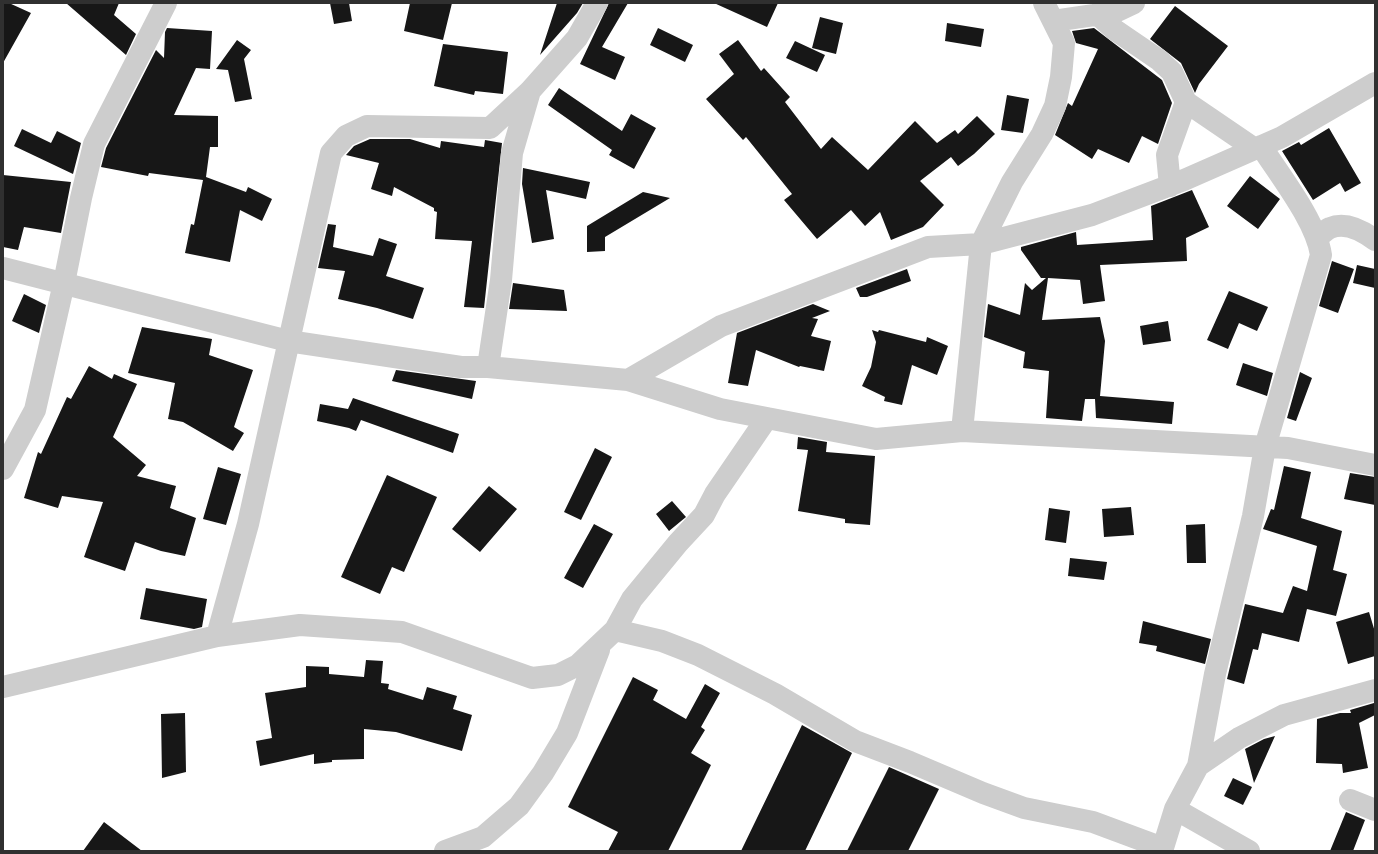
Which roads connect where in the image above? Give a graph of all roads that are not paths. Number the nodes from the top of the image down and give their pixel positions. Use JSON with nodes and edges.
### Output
{"nodes":[{"id":1,"x":166,"y":3,"type":"edge"},
{"id":2,"x":596,"y":3,"type":"edge"},
{"id":3,"x":1134,"y":3,"type":"edge"},
{"id":4,"x":1048,"y":12,"type":"edge"},
{"id":5,"x":1097,"y":14,"type":"junction"},
{"id":6,"x":1375,"y":83,"type":"edge"},
{"id":7,"x":530,"y":91,"type":"junction"},
{"id":8,"x":1186,"y":102,"type":"junction"},
{"id":9,"x":1258,"y":147,"type":"junction"},
{"id":10,"x":1170,"y":186,"type":"junction"},
{"id":11,"x":1317,"y":238,"type":"junction"},
{"id":12,"x":1375,"y":240,"type":"edge"},
{"id":13,"x":981,"y":244,"type":"junction"},
{"id":14,"x":3,"y":268,"type":"edge"},
{"id":15,"x":64,"y":283,"type":"junction"},
{"id":16,"x":288,"y":341,"type":"junction"},
{"id":17,"x":488,"y":367,"type":"junction"},
{"id":18,"x":628,"y":380,"type":"junction"},
{"id":19,"x":767,"y":418,"type":"junction"},
{"id":20,"x":962,"y":431,"type":"junction"},
{"id":21,"x":1265,"y":447,"type":"junction"},
{"id":22,"x":1375,"y":465,"type":"edge"},
{"id":23,"x":3,"y":469,"type":"edge"},
{"id":24,"x":217,"y":636,"type":"junction"},
{"id":25,"x":608,"y":637,"type":"junction"},
{"id":26,"x":3,"y":687,"type":"edge"},
{"id":27,"x":1375,"y":690,"type":"edge"},
{"id":28,"x":1198,"y":766,"type":"junction"},
{"id":29,"x":1350,"y":800,"type":"dead end"},
{"id":30,"x":1175,"y":809,"type":"junction"},
{"id":31,"x":1375,"y":810,"type":"edge"},
{"id":32,"x":1162,"y":850,"type":"edge"},
{"id":33,"x":445,"y":851,"type":"edge"},
{"id":34,"x":1249,"y":851,"type":"edge"}],
"edges":[{"from":1,"to":15,"type":"street"},
{"from":2,"to":7,"type":"street"},
{"from":3,"to":5,"type":"street"},
{"from":4,"to":5,"type":"street"},
{"from":4,"to":13,"type":"street"},
{"from":5,"to":8,"type":"street"},
{"from":6,"to":9,"type":"street"},
{"from":7,"to":16,"type":"street"},
{"from":7,"to":17,"type":"street"},
{"from":8,"to":9,"type":"street"},
{"from":8,"to":10,"type":"street"},
{"from":9,"to":10,"type":"street"},
{"from":9,"to":11,"type":"street"},
{"from":10,"to":13,"type":"street"},
{"from":11,"to":12,"type":"street"},
{"from":11,"to":21,"type":"street"},
{"from":13,"to":18,"type":"street"},
{"from":13,"to":20,"type":"street"},
{"from":14,"to":15,"type":"street"},
{"from":15,"to":16,"type":"street"},
{"from":15,"to":23,"type":"street"},
{"from":16,"to":17,"type":"street"},
{"from":16,"to":24,"type":"street"},
{"from":17,"to":18,"type":"street"},
{"from":18,"to":19,"type":"street"},
{"from":19,"to":20,"type":"street"},
{"from":19,"to":25,"type":"street"},
{"from":20,"to":21,"type":"street"},
{"from":21,"to":22,"type":"street"},
{"from":21,"to":28,"type":"street"},
{"from":24,"to":25,"type":"street"},
{"from":24,"to":26,"type":"street"},
{"from":25,"to":32,"type":"street"},
{"from":25,"to":33,"type":"street"},
{"from":27,"to":28,"type":"street"},
{"from":28,"to":30,"type":"street"},
{"from":29,"to":31,"type":"street"},
{"from":30,"to":32,"type":"street"},
{"from":30,"to":34,"type":"street"}]}
